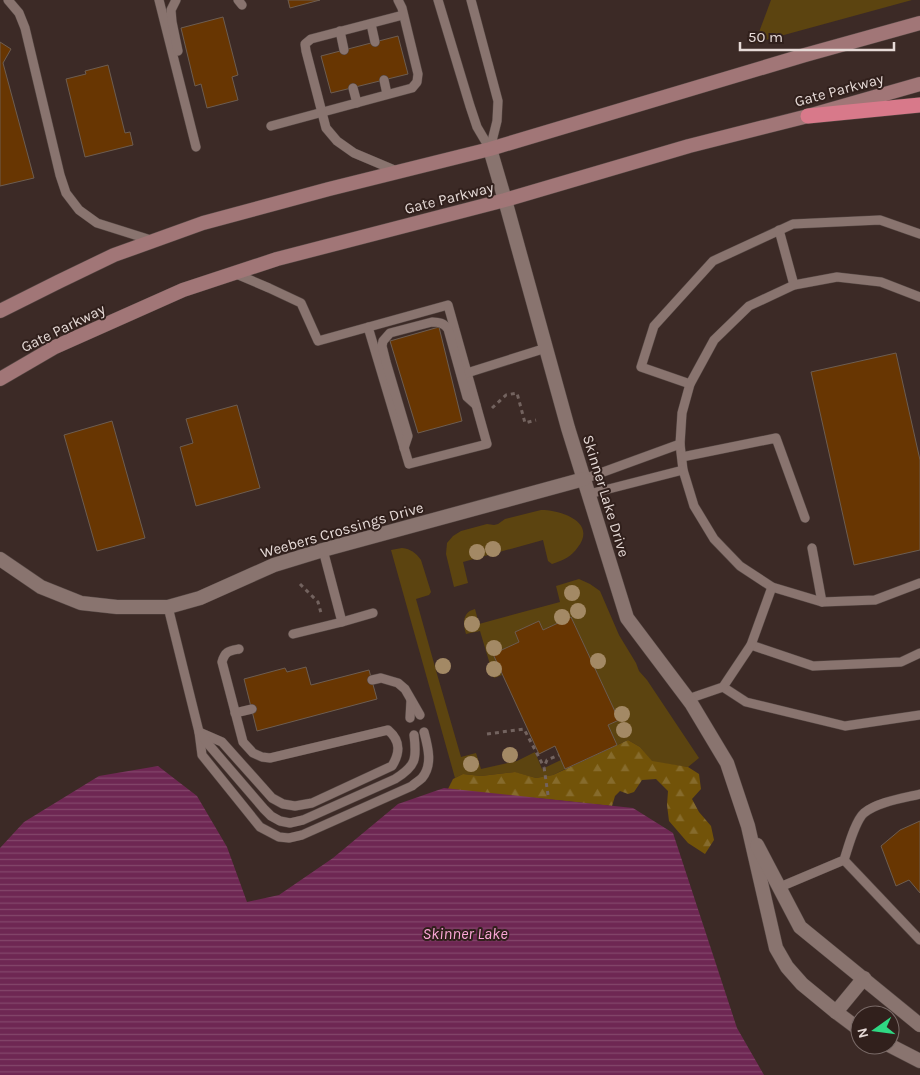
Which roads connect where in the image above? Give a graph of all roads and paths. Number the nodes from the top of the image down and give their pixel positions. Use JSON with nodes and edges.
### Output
{"nodes":[{"id":1,"x":8,"y":0,"type":"edge"},
{"id":2,"x":159,"y":0,"type":"edge"},
{"id":3,"x":176,"y":0,"type":"edge"},
{"id":4,"x":398,"y":0,"type":"edge"},
{"id":5,"x":438,"y":0,"type":"edge"},
{"id":6,"x":471,"y":0,"type":"edge"},
{"id":7,"x":163,"y":14,"type":"junction"},
{"id":8,"x":403,"y":15,"type":"junction"},
{"id":9,"x":172,"y":22,"type":"junction"},
{"id":10,"x":920,"y":23,"type":"edge"},
{"id":11,"x":370,"y":24,"type":"junction"},
{"id":12,"x":340,"y":32,"type":"junction"},
{"id":13,"x":375,"y":42,"type":"dead end"},
{"id":14,"x":344,"y":50,"type":"dead end"},
{"id":15,"x":384,"y":80,"type":"dead end"},
{"id":16,"x":920,"y":84,"type":"edge"},
{"id":17,"x":353,"y":88,"type":"dead end"},
{"id":18,"x":388,"y":94,"type":"junction"},
{"id":19,"x":184,"y":102,"type":"junction"},
{"id":20,"x":357,"y":102,"type":"junction"},
{"id":21,"x":920,"y":105,"type":"edge"},
{"id":22,"x":322,"y":112,"type":"junction"},
{"id":23,"x":808,"y":116,"type":"junction"},
{"id":24,"x":270,"y":126,"type":"dead end"},
{"id":25,"x":196,"y":146,"type":"dead end"},
{"id":26,"x":490,"y":149,"type":"junction"},
{"id":27,"x":399,"y":172,"type":"junction"},
{"id":28,"x":505,"y":200,"type":"junction"},
{"id":29,"x":779,"y":230,"type":"junction"},
{"id":30,"x":920,"y":234,"type":"edge"},
{"id":31,"x":154,"y":241,"type":"junction"},
{"id":32,"x":234,"y":273,"type":"junction"},
{"id":33,"x":794,"y":285,"type":"junction"},
{"id":34,"x":920,"y":297,"type":"edge"},
{"id":35,"x":0,"y":311,"type":"edge"},
{"id":36,"x":368,"y":327,"type":"junction"},
{"id":37,"x":546,"y":348,"type":"junction"},
{"id":38,"x":467,"y":373,"type":"junction"},
{"id":39,"x":0,"y":379,"type":"edge"},
{"id":40,"x":690,"y":384,"type":"junction"},
{"id":41,"x":477,"y":409,"type":"junction"},
{"id":42,"x":536,"y":420,"type":"dead end"},
{"id":43,"x":680,"y":444,"type":"junction"},
{"id":44,"x":404,"y":448,"type":"junction"},
{"id":45,"x":682,"y":457,"type":"junction"},
{"id":46,"x":683,"y":470,"type":"junction"},
{"id":47,"x":584,"y":478,"type":"junction"},
{"id":48,"x":589,"y":494,"type":"junction"},
{"id":49,"x":805,"y":518,"type":"dead end"},
{"id":50,"x":812,"y":548,"type":"dead end"},
{"id":51,"x":323,"y":550,"type":"junction"},
{"id":52,"x":0,"y":559,"type":"edge"},
{"id":53,"x":920,"y":583,"type":"edge"},
{"id":54,"x":300,"y":584,"type":"dead end"},
{"id":55,"x":772,"y":587,"type":"junction"},
{"id":56,"x":822,"y":602,"type":"junction"},
{"id":57,"x":168,"y":607,"type":"junction"},
{"id":58,"x":373,"y":614,"type":"dead end"},
{"id":59,"x":342,"y":622,"type":"junction"},
{"id":60,"x":325,"y":626,"type":"junction"},
{"id":61,"x":293,"y":634,"type":"dead end"},
{"id":62,"x":750,"y":645,"type":"junction"},
{"id":63,"x":239,"y":649,"type":"dead end"},
{"id":64,"x":920,"y":653,"type":"edge"},
{"id":65,"x":372,"y":680,"type":"dead end"},
{"id":66,"x":723,"y":687,"type":"junction"},
{"id":67,"x":688,"y":699,"type":"junction"},
{"id":68,"x":411,"y":700,"type":"junction"},
{"id":69,"x":252,"y":709,"type":"dead end"},
{"id":70,"x":235,"y":713,"type":"junction"},
{"id":71,"x":420,"y":715,"type":"dead end"},
{"id":72,"x":920,"y":715,"type":"edge"},
{"id":73,"x":410,"y":718,"type":"dead end"},
{"id":74,"x":199,"y":732,"type":"junction"},
{"id":75,"x":424,"y":732,"type":"dead end"},
{"id":76,"x":487,"y":734,"type":"dead end"},
{"id":77,"x":414,"y":735,"type":"dead end"},
{"id":78,"x":559,"y":755,"type":"dead end"},
{"id":79,"x":544,"y":766,"type":"junction"},
{"id":80,"x":920,"y":794,"type":"edge"},
{"id":81,"x":548,"y":795,"type":"dead end"},
{"id":82,"x":748,"y":826,"type":"junction"},
{"id":83,"x":844,"y":860,"type":"junction"},
{"id":84,"x":780,"y":887,"type":"junction"},
{"id":85,"x":920,"y":940,"type":"edge"},
{"id":86,"x":864,"y":978,"type":"junction"},
{"id":87,"x":836,"y":1012,"type":"junction"},
{"id":88,"x":850,"y":1022,"type":"edge"},
{"id":89,"x":920,"y":1026,"type":"edge"},
{"id":90,"x":900,"y":1051,"type":"edge"},
{"id":91,"x":920,"y":1061,"type":"edge"}],
"edges":[{"from":1,"to":31,"type":"lane"},
{"from":2,"to":7,"type":"lane"},
{"from":3,"to":9,"type":"lane"},
{"from":4,"to":8,"type":"lane"},
{"from":5,"to":26,"type":"lane"},
{"from":6,"to":26,"type":"lane"},
{"from":7,"to":9,"type":"lane"},
{"from":7,"to":19,"type":"lane"},
{"from":8,"to":11,"type":"lane"},
{"from":8,"to":18,"type":"lane"},
{"from":9,"to":19,"type":"lane"},
{"from":10,"to":26,"type":"main road"},
{"from":11,"to":12,"type":"lane"},
{"from":11,"to":13,"type":"lane"},
{"from":12,"to":14,"type":"lane"},
{"from":12,"to":22,"type":"lane"},
{"from":15,"to":18,"type":"lane"},
{"from":16,"to":23,"type":"main road","name":"Gate Parkway"},
{"from":17,"to":20,"type":"lane"},
{"from":18,"to":20,"type":"lane"},
{"from":19,"to":25,"type":"lane"},
{"from":20,"to":22,"type":"lane"},
{"from":21,"to":23,"type":"highway"},
{"from":22,"to":24,"type":"lane"},
{"from":22,"to":27,"type":"lane"},
{"from":23,"to":28,"type":"main road","name":"Gate Parkway"},
{"from":26,"to":27,"type":"main road"},
{"from":26,"to":28,"type":"street","name":"Skinner Lake Drive"},
{"from":27,"to":31,"type":"main road"},
{"from":28,"to":32,"type":"main road","name":"Gate Parkway"},
{"from":28,"to":37,"type":"street","name":"Skinner Lake Drive"},
{"from":29,"to":30,"type":"lane"},
{"from":29,"to":33,"type":"lane"},
{"from":29,"to":40,"type":"lane"},
{"from":31,"to":35,"type":"main road"},
{"from":32,"to":36,"type":"lane"},
{"from":32,"to":39,"type":"main road","name":"Gate Parkway"},
{"from":33,"to":34,"type":"lane"},
{"from":33,"to":40,"type":"lane"},
{"from":36,"to":38,"type":"lane"},
{"from":36,"to":44,"type":"lane"},
{"from":37,"to":38,"type":"lane"},
{"from":37,"to":47,"type":"street","name":"Skinner Lake Drive"},
{"from":38,"to":41,"type":"lane"},
{"from":40,"to":43,"type":"lane"},
{"from":41,"to":42,"type":"path"},
{"from":41,"to":44,"type":"lane"},
{"from":41,"to":44,"type":"lane"},
{"from":43,"to":45,"type":"lane"},
{"from":43,"to":47,"type":"lane"},
{"from":45,"to":46,"type":"lane"},
{"from":45,"to":49,"type":"lane"},
{"from":46,"to":48,"type":"lane"},
{"from":46,"to":55,"type":"lane"},
{"from":47,"to":48,"type":"street","name":"Skinner Lake Drive"},
{"from":47,"to":51,"type":"street","name":"Weebers Crossings Drive"},
{"from":48,"to":67,"type":"street","name":"Skinner Lake Drive"},
{"from":50,"to":56,"type":"lane"},
{"from":51,"to":57,"type":"street","name":"Weebers Crossings Drive"},
{"from":51,"to":59,"type":"lane"},
{"from":52,"to":57,"type":"street","name":"Weebers Crossings Drive"},
{"from":53,"to":56,"type":"lane"},
{"from":54,"to":60,"type":"path"},
{"from":55,"to":56,"type":"lane"},
{"from":55,"to":62,"type":"lane"},
{"from":57,"to":74,"type":"lane"},
{"from":58,"to":59,"type":"lane"},
{"from":59,"to":60,"type":"lane"},
{"from":60,"to":61,"type":"lane"},
{"from":62,"to":64,"type":"lane"},
{"from":62,"to":66,"type":"lane"},
{"from":63,"to":70,"type":"lane"},
{"from":65,"to":68,"type":"lane"},
{"from":66,"to":67,"type":"lane"},
{"from":66,"to":72,"type":"lane"},
{"from":67,"to":82,"type":"street","name":"Skinner Lake Drive"},
{"from":68,"to":71,"type":"lane"},
{"from":68,"to":73,"type":"lane"},
{"from":69,"to":70,"type":"lane"},
{"from":70,"to":74,"type":"lane"},
{"from":74,"to":75,"type":"lane"},
{"from":74,"to":77,"type":"lane"},
{"from":76,"to":79,"type":"path"},
{"from":78,"to":79,"type":"path"},
{"from":79,"to":81,"type":"path"},
{"from":80,"to":83,"type":"lane"},
{"from":82,"to":84,"type":"street","name":"Skinner Lake Drive"},
{"from":82,"to":87,"type":"street","name":"Skinner Lake Drive"},
{"from":83,"to":84,"type":"lane"},
{"from":83,"to":85,"type":"lane"},
{"from":84,"to":86,"type":"street","name":"Skinner Lake Drive"},
{"from":86,"to":87,"type":"street"},
{"from":86,"to":89,"type":"street","name":"Skinner Lake Drive"},
{"from":87,"to":88,"type":"street","name":"Skinner Lake Drive"},
{"from":90,"to":91,"type":"street"}]}
